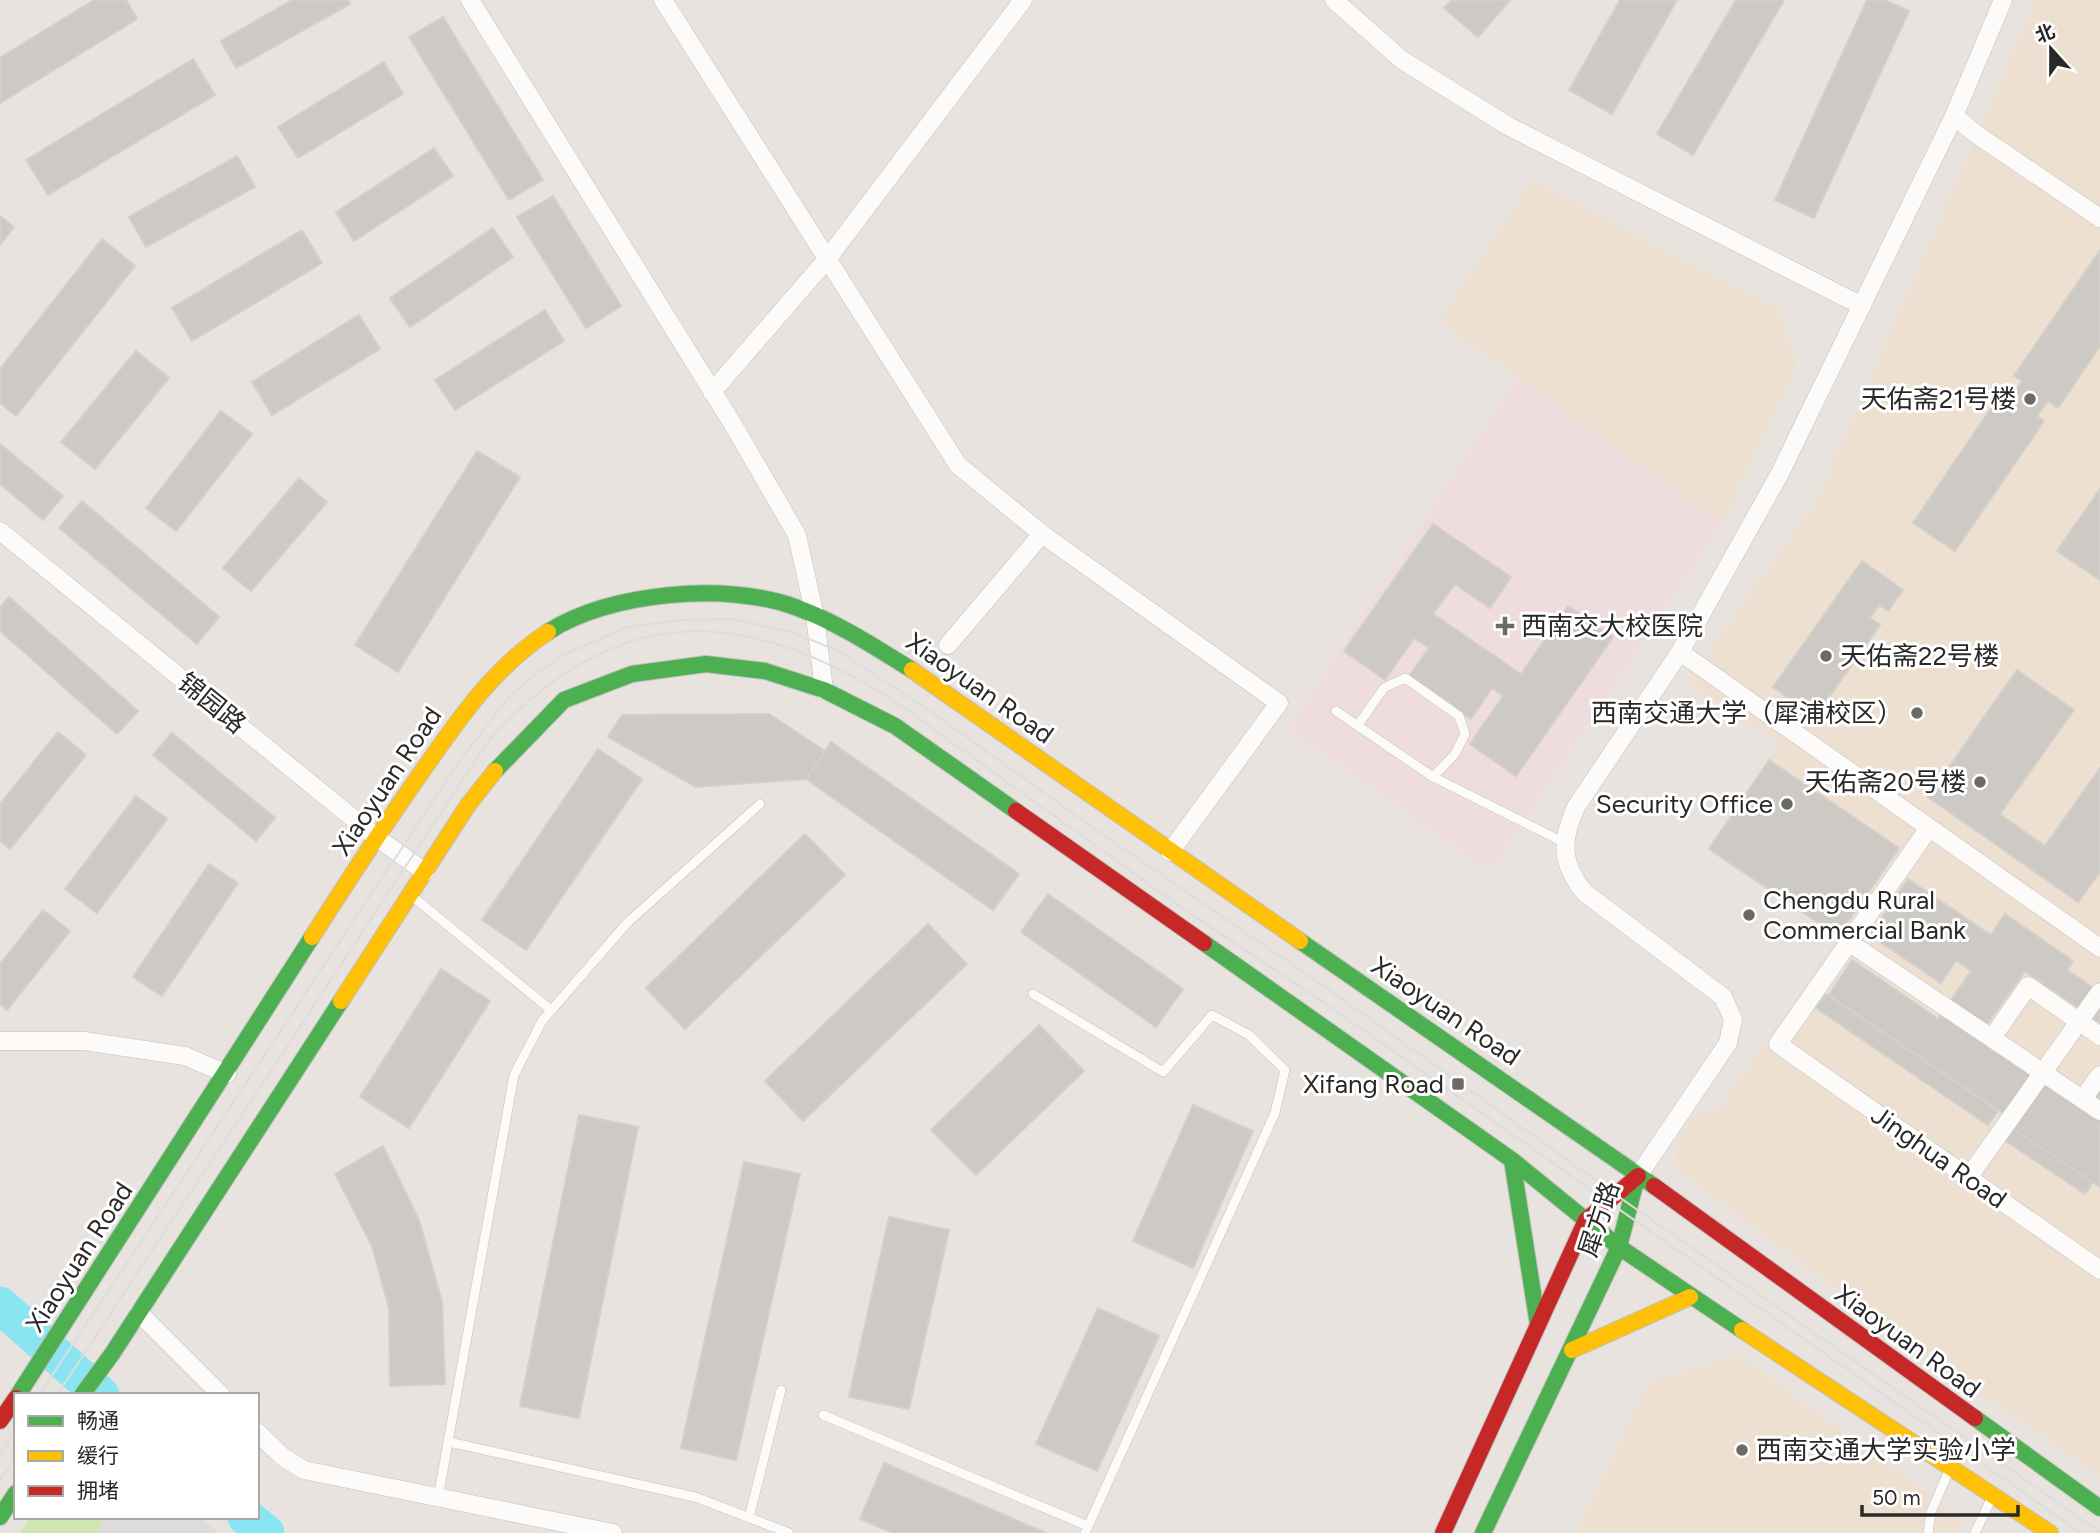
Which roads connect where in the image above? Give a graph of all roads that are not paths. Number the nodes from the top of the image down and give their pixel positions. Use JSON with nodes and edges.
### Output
{"nodes":[{"id":1,"x":470,"y":0,"type":"edge"},
{"id":2,"x":663,"y":0,"type":"edge"},
{"id":3,"x":1023,"y":0,"type":"edge"},
{"id":4,"x":1334,"y":0,"type":"edge"},
{"id":5,"x":2003,"y":0,"type":"edge"},
{"id":6,"x":1954,"y":116,"type":"junction"},
{"id":7,"x":2100,"y":218,"type":"edge"},
{"id":8,"x":828,"y":258,"type":"junction"},
{"id":9,"x":1862,"y":306,"type":"junction"},
{"id":10,"x":712,"y":392,"type":"junction"},
{"id":11,"x":0,"y":531,"type":"edge"},
{"id":12,"x":1042,"y":534,"type":"junction"},
{"id":13,"x":815,"y":616,"type":"junction"},
{"id":14,"x":948,"y":645,"type":"dead end"},
{"id":15,"x":1680,"y":652,"type":"junction"},
{"id":16,"x":824,"y":690,"type":"junction"},
{"id":17,"x":1336,"y":710,"type":"dead end"},
{"id":18,"x":1358,"y":725,"type":"junction"},
{"id":19,"x":1433,"y":777,"type":"junction"},
{"id":20,"x":760,"y":804,"type":"dead end"},
{"id":21,"x":1929,"y":828,"type":"junction"},
{"id":22,"x":376,"y":837,"type":"junction"},
{"id":23,"x":1563,"y":842,"type":"junction"},
{"id":24,"x":1170,"y":852,"type":"junction"},
{"id":25,"x":425,"y":872,"type":"junction"},
{"id":26,"x":410,"y":895,"type":"junction"},
{"id":27,"x":1850,"y":943,"type":"junction"},
{"id":28,"x":2100,"y":948,"type":"edge"},
{"id":29,"x":2100,"y":992,"type":"edge"},
{"id":30,"x":1033,"y":994,"type":"dead end"},
{"id":31,"x":551,"y":1010,"type":"junction"},
{"id":32,"x":2079,"y":1021,"type":"junction"},
{"id":33,"x":2100,"y":1036,"type":"edge"},
{"id":34,"x":1992,"y":1038,"type":"junction"},
{"id":35,"x":0,"y":1041,"type":"edge"},
{"id":36,"x":2042,"y":1072,"type":"junction"},
{"id":37,"x":227,"y":1074,"type":"junction"},
{"id":38,"x":2100,"y":1076,"type":"edge"},
{"id":39,"x":2083,"y":1099,"type":"junction"},
{"id":40,"x":2100,"y":1111,"type":"edge"},
{"id":41,"x":1512,"y":1160,"type":"junction"},
{"id":42,"x":1638,"y":1177,"type":"junction"},
{"id":43,"x":1968,"y":1178,"type":"junction"},
{"id":44,"x":1586,"y":1220,"type":"junction"},
{"id":45,"x":1619,"y":1247,"type":"junction"},
{"id":46,"x":2100,"y":1270,"type":"edge"},
{"id":47,"x":1690,"y":1297,"type":"junction"},
{"id":48,"x":139,"y":1312,"type":"junction"},
{"id":49,"x":1538,"y":1325,"type":"junction"},
{"id":50,"x":1572,"y":1350,"type":"junction"},
{"id":51,"x":780,"y":1390,"type":"dead end"},
{"id":52,"x":19,"y":1393,"type":"edge"},
{"id":53,"x":83,"y":1393,"type":"edge"},
{"id":54,"x":219,"y":1393,"type":"edge"},
{"id":55,"x":14,"y":1400,"type":"edge"},
{"id":56,"x":822,"y":1415,"type":"dead end"},
{"id":57,"x":0,"y":1421,"type":"edge"},
{"id":58,"x":259,"y":1434,"type":"edge"},
{"id":59,"x":449,"y":1442,"type":"junction"},
{"id":60,"x":1951,"y":1465,"type":"junction"},
{"id":61,"x":1994,"y":1493,"type":"junction"},
{"id":62,"x":14,"y":1496,"type":"edge"},
{"id":63,"x":438,"y":1498,"type":"junction"},
{"id":64,"x":2100,"y":1508,"type":"edge"},
{"id":65,"x":0,"y":1517,"type":"edge"},
{"id":66,"x":749,"y":1518,"type":"junction"},
{"id":67,"x":1086,"y":1530,"type":"edge"},
{"id":68,"x":613,"y":1533,"type":"edge"},
{"id":69,"x":789,"y":1533,"type":"edge"},
{"id":70,"x":1443,"y":1533,"type":"edge"},
{"id":71,"x":1483,"y":1533,"type":"edge"},
{"id":72,"x":1928,"y":1533,"type":"edge"},
{"id":73,"x":1975,"y":1533,"type":"edge"},
{"id":74,"x":2050,"y":1533,"type":"edge"}],
"edges":[{"from":1,"to":10,"type":"street"},
{"from":2,"to":8,"type":"street"},
{"from":3,"to":8,"type":"street"},
{"from":4,"to":9,"type":"street"},
{"from":5,"to":6,"type":"street"},
{"from":6,"to":7,"type":"street"},
{"from":6,"to":9,"type":"street"},
{"from":8,"to":10,"type":"street"},
{"from":8,"to":12,"type":"street"},
{"from":9,"to":15,"type":"street"},
{"from":10,"to":13,"type":"street"},
{"from":11,"to":22,"type":"street","name":"锦园路"},
{"from":12,"to":14,"type":"street"},
{"from":12,"to":24,"type":"street"},
{"from":13,"to":16,"type":"street"},
{"from":13,"to":22,"type":"street","name":"Xiaoyuan Road"},
{"from":13,"to":24,"type":"street","name":"Xiaoyuan Road"},
{"from":15,"to":21,"type":"street"},
{"from":15,"to":23,"type":"street"},
{"from":16,"to":25,"type":"street"},
{"from":16,"to":41,"type":"street"},
{"from":17,"to":18,"type":"lane"},
{"from":18,"to":19,"type":"lane"},
{"from":18,"to":19,"type":"lane"},
{"from":19,"to":23,"type":"lane"},
{"from":20,"to":31,"type":"lane"},
{"from":21,"to":27,"type":"street"},
{"from":21,"to":28,"type":"street"},
{"from":22,"to":25,"type":"street","name":"锦园路"},
{"from":22,"to":37,"type":"street","name":"Xiaoyuan Road"},
{"from":23,"to":42,"type":"street"},
{"from":24,"to":42,"type":"street","name":"Xiaoyuan Road"},
{"from":25,"to":26,"type":"street"},
{"from":26,"to":31,"type":"lane"},
{"from":26,"to":48,"type":"street"},
{"from":27,"to":34,"type":"street"},
{"from":27,"to":43,"type":"street","name":"Jinghua Road"},
{"from":29,"to":32,"type":"street"},
{"from":30,"to":67,"type":"lane"},
{"from":31,"to":59,"type":"lane"},
{"from":32,"to":33,"type":"street"},
{"from":32,"to":34,"type":"street"},
{"from":32,"to":36,"type":"street"},
{"from":34,"to":36,"type":"street"},
{"from":35,"to":37,"type":"street"},
{"from":36,"to":39,"type":"street"},
{"from":36,"to":43,"type":"street"},
{"from":37,"to":52,"type":"street","name":"Xiaoyuan Road"},
{"from":38,"to":39,"type":"street"},
{"from":39,"to":40,"type":"street"},
{"from":41,"to":44,"type":"street"},
{"from":41,"to":49,"type":"street"},
{"from":42,"to":44,"type":"street","name":"犀方路"},
{"from":42,"to":45,"type":"street","name":"犀方路"},
{"from":42,"to":64,"type":"street","name":"Xiaoyuan Road"},
{"from":43,"to":46,"type":"street","name":"Jinghua Road"},
{"from":44,"to":45,"type":"street"},
{"from":44,"to":49,"type":"street","name":"犀方路"},
{"from":45,"to":47,"type":"street"},
{"from":45,"to":50,"type":"street","name":"犀方路"},
{"from":47,"to":50,"type":"street"},
{"from":47,"to":60,"type":"street"},
{"from":48,"to":53,"type":"street"},
{"from":48,"to":54,"type":"street"},
{"from":49,"to":70,"type":"street","name":"犀方路"},
{"from":50,"to":71,"type":"street","name":"犀方路"},
{"from":51,"to":66,"type":"lane"},
{"from":55,"to":57,"type":"street","name":"Xiaoyuan Road"},
{"from":56,"to":67,"type":"lane"},
{"from":58,"to":63,"type":"street"},
{"from":59,"to":63,"type":"lane"},
{"from":59,"to":66,"type":"lane"},
{"from":60,"to":61,"type":"street"},
{"from":60,"to":72,"type":"lane"},
{"from":61,"to":73,"type":"lane"},
{"from":61,"to":74,"type":"street"},
{"from":62,"to":65,"type":"street"},
{"from":63,"to":68,"type":"street"},
{"from":66,"to":69,"type":"lane"}]}
